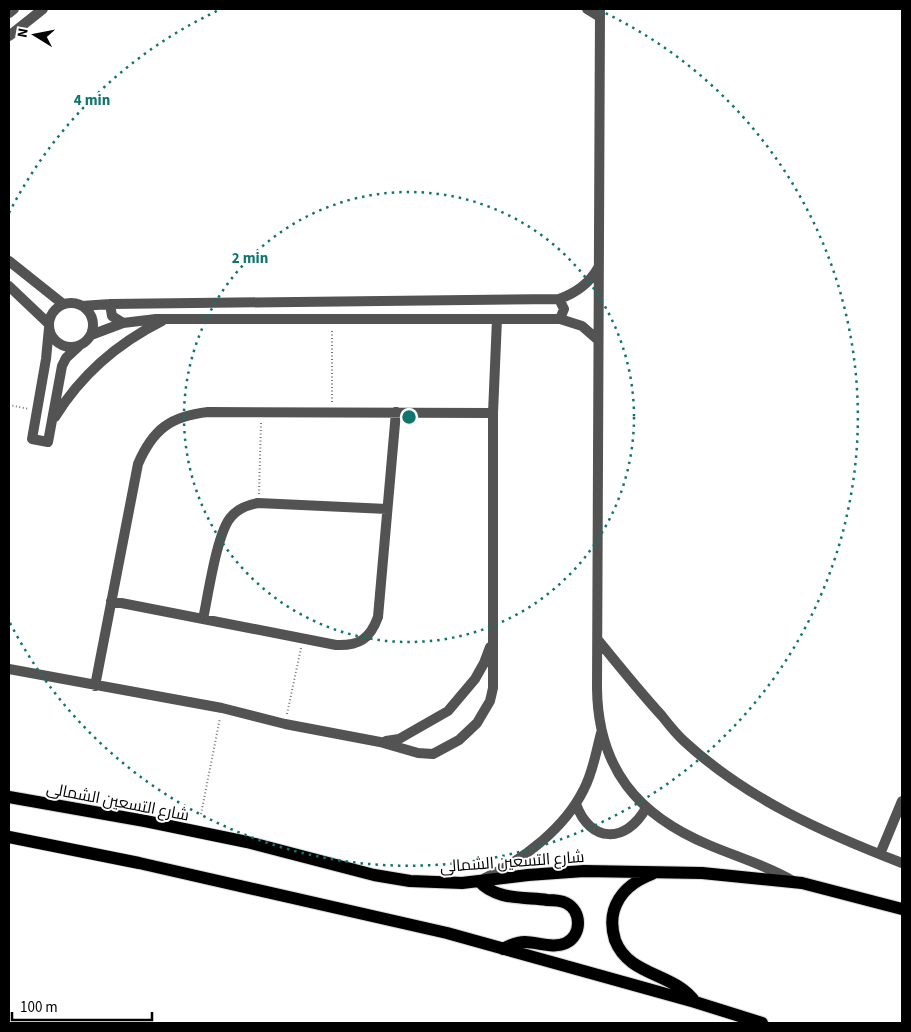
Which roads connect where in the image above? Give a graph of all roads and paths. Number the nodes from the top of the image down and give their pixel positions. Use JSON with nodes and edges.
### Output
{"nodes":[{"id":1,"x":14,"y":9,"type":"edge"},
{"id":2,"x":42,"y":9,"type":"edge"},
{"id":3,"x":587,"y":9,"type":"edge"},
{"id":4,"x":600,"y":13,"type":"edge"},
{"id":5,"x":9,"y":14,"type":"edge"},
{"id":6,"x":9,"y":36,"type":"edge"},
{"id":7,"x":9,"y":261,"type":"edge"},
{"id":8,"x":599,"y":267,"type":"junction"},
{"id":9,"x":9,"y":286,"type":"edge"},
{"id":10,"x":559,"y":299,"type":"junction"},
{"id":11,"x":346,"y":301,"type":"junction"},
{"id":12,"x":63,"y":304,"type":"junction"},
{"id":13,"x":110,"y":304,"type":"junction"},
{"id":14,"x":82,"y":306,"type":"junction"},
{"id":15,"x":166,"y":319,"type":"junction"},
{"id":16,"x":345,"y":319,"type":"junction"},
{"id":17,"x":497,"y":319,"type":"junction"},
{"id":18,"x":560,"y":319,"type":"junction"},
{"id":19,"x":332,"y":320,"type":"junction"},
{"id":20,"x":123,"y":324,"type":"junction"},
{"id":21,"x":49,"y":326,"type":"junction"},
{"id":22,"x":91,"y":335,"type":"junction"},
{"id":23,"x":598,"y":340,"type":"junction"},
{"id":24,"x":78,"y":346,"type":"junction"},
{"id":25,"x":46,"y":359,"type":"junction"},
{"id":26,"x":62,"y":366,"type":"junction"},
{"id":27,"x":9,"y":405,"type":"edge"},
{"id":28,"x":37,"y":410,"type":"junction"},
{"id":29,"x":261,"y":412,"type":"junction"},
{"id":30,"x":332,"y":412,"type":"junction"},
{"id":31,"x":396,"y":412,"type":"junction"},
{"id":32,"x":493,"y":413,"type":"junction"},
{"id":33,"x":52,"y":422,"type":"junction"},
{"id":34,"x":258,"y":503,"type":"junction"},
{"id":35,"x":387,"y":509,"type":"junction"},
{"id":36,"x":111,"y":601,"type":"junction"},
{"id":37,"x":203,"y":619,"type":"junction"},
{"id":38,"x":303,"y":639,"type":"junction"},
{"id":39,"x":598,"y":640,"type":"junction"},
{"id":40,"x":492,"y":644,"type":"junction"},
{"id":41,"x":9,"y":669,"type":"edge"},
{"id":42,"x":95,"y":686,"type":"junction"},
{"id":43,"x":222,"y":708,"type":"junction"},
{"id":44,"x":285,"y":724,"type":"junction"},
{"id":45,"x":601,"y":733,"type":"junction"},
{"id":46,"x":380,"y":742,"type":"junction"},
{"id":47,"x":9,"y":797,"type":"edge"},
{"id":48,"x":902,"y":801,"type":"edge"},
{"id":49,"x":576,"y":804,"type":"junction"},
{"id":50,"x":646,"y":808,"type":"junction"},
{"id":51,"x":201,"y":814,"type":"dead end"},
{"id":52,"x":9,"y":837,"type":"edge"},
{"id":53,"x":880,"y":854,"type":"junction"},
{"id":54,"x":902,"y":863,"type":"edge"},
{"id":55,"x":656,"y":872,"type":"junction"},
{"id":56,"x":479,"y":881,"type":"junction"},
{"id":57,"x":796,"y":882,"type":"junction"},
{"id":58,"x":902,"y":909,"type":"edge"},
{"id":59,"x":503,"y":949,"type":"junction"},
{"id":60,"x":695,"y":1002,"type":"junction"},
{"id":61,"x":762,"y":1023,"type":"edge"}],
"edges":[{"from":1,"to":5,"type":"street"},
{"from":2,"to":6,"type":"street"},
{"from":3,"to":4,"type":"street"},
{"from":4,"to":8,"type":"street"},
{"from":7,"to":12,"type":"street"},
{"from":8,"to":10,"type":"street"},
{"from":8,"to":23,"type":"street"},
{"from":9,"to":21,"type":"street"},
{"from":10,"to":11,"type":"street"},
{"from":10,"to":18,"type":"street"},
{"from":11,"to":13,"type":"street"},
{"from":11,"to":16,"type":"street"},
{"from":12,"to":14,"type":"street"},
{"from":12,"to":21,"type":"street"},
{"from":13,"to":14,"type":"street"},
{"from":13,"to":20,"type":"street"},
{"from":14,"to":22,"type":"street"},
{"from":15,"to":19,"type":"street"},
{"from":15,"to":20,"type":"street"},
{"from":15,"to":33,"type":"street"},
{"from":16,"to":17,"type":"street"},
{"from":16,"to":19,"type":"street"},
{"from":17,"to":18,"type":"street"},
{"from":17,"to":32,"type":"street"},
{"from":18,"to":23,"type":"street"},
{"from":19,"to":30,"type":"path"},
{"from":20,"to":22,"type":"street"},
{"from":21,"to":24,"type":"street"},
{"from":21,"to":25,"type":"street"},
{"from":22,"to":24,"type":"street"},
{"from":23,"to":39,"type":"street"},
{"from":24,"to":26,"type":"street"},
{"from":25,"to":26,"type":"street"},
{"from":25,"to":28,"type":"street"},
{"from":26,"to":33,"type":"street"},
{"from":27,"to":28,"type":"path"},
{"from":28,"to":33,"type":"street"},
{"from":29,"to":30,"type":"street"},
{"from":29,"to":34,"type":"path"},
{"from":29,"to":36,"type":"street"},
{"from":30,"to":31,"type":"street"},
{"from":31,"to":32,"type":"street"},
{"from":31,"to":35,"type":"street"},
{"from":32,"to":40,"type":"street"},
{"from":34,"to":35,"type":"street"},
{"from":34,"to":37,"type":"street"},
{"from":35,"to":38,"type":"street"},
{"from":36,"to":37,"type":"street"},
{"from":36,"to":42,"type":"street"},
{"from":37,"to":38,"type":"street"},
{"from":38,"to":44,"type":"path"},
{"from":39,"to":45,"type":"street"},
{"from":39,"to":53,"type":"street"},
{"from":40,"to":46,"type":"street"},
{"from":40,"to":46,"type":"street"},
{"from":41,"to":42,"type":"street"},
{"from":42,"to":43,"type":"street"},
{"from":43,"to":44,"type":"street"},
{"from":43,"to":51,"type":"path"},
{"from":44,"to":46,"type":"street"},
{"from":45,"to":49,"type":"street"},
{"from":45,"to":50,"type":"street"},
{"from":47,"to":56,"type":"main road","name":"شارع التسعين الشمالى"},
{"from":48,"to":53,"type":"street"},
{"from":49,"to":50,"type":"street"},
{"from":49,"to":56,"type":"street"},
{"from":50,"to":57,"type":"street"},
{"from":52,"to":59,"type":"main road"},
{"from":53,"to":54,"type":"street"},
{"from":55,"to":56,"type":"main road","name":"شارع التسعين الشمالى"},
{"from":55,"to":57,"type":"main road","name":"شارع التسعين الشمالى"},
{"from":55,"to":60,"type":"main road"},
{"from":56,"to":59,"type":"main road"},
{"from":57,"to":58,"type":"main road","name":"شارع التسعين الشمالى"},
{"from":59,"to":60,"type":"main road"},
{"from":60,"to":61,"type":"main road"}]}
